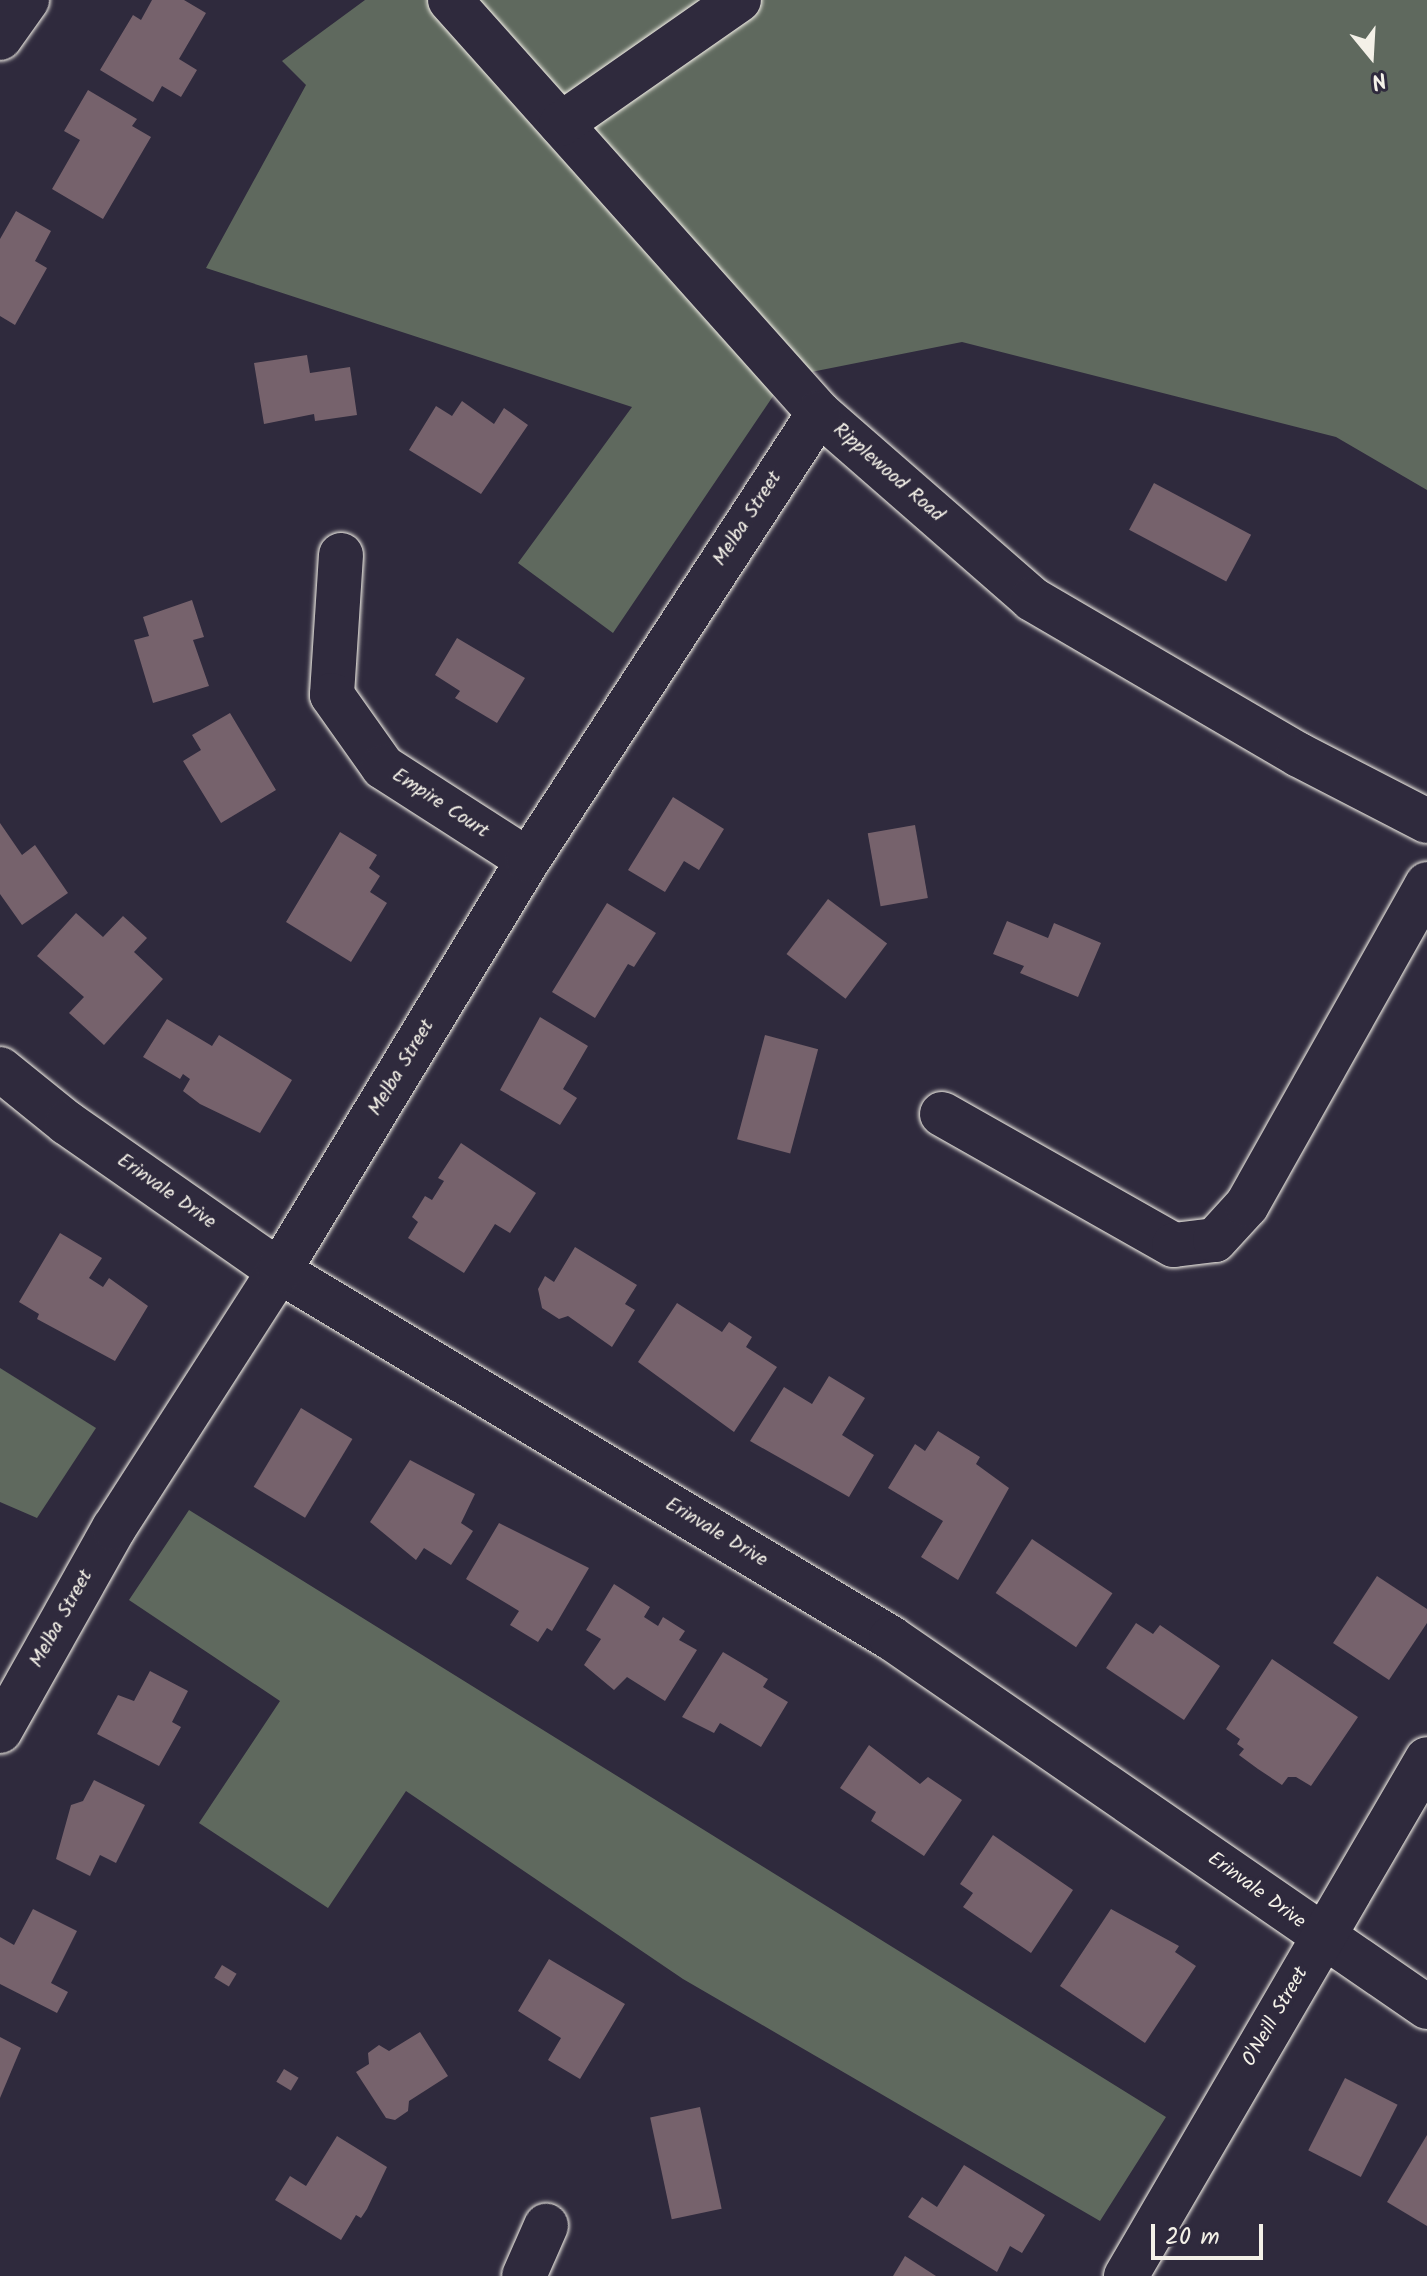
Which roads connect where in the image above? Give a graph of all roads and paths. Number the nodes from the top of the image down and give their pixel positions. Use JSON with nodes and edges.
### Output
{"nodes":[{"id":1,"x":27,"y":0,"type":"edge"},
{"id":2,"x":450,"y":0,"type":"edge"},
{"id":3,"x":739,"y":0,"type":"edge"},
{"id":4,"x":0,"y":38,"type":"edge"},
{"id":5,"x":561,"y":124,"type":"junction"},
{"id":6,"x":819,"y":413,"type":"junction"},
{"id":7,"x":341,"y":555,"type":"dead end"},
{"id":8,"x":1427,"y":821,"type":"edge"},
{"id":9,"x":528,"y":860,"type":"junction"},
{"id":10,"x":1427,"y":884,"type":"edge"},
{"id":11,"x":0,"y":1069,"type":"edge"},
{"id":12,"x":942,"y":1114,"type":"dead end"},
{"id":13,"x":279,"y":1271,"type":"junction"},
{"id":14,"x":0,"y":1731,"type":"edge"},
{"id":15,"x":1427,"y":1759,"type":"edge"},
{"id":16,"x":1322,"y":1939,"type":"junction"},
{"id":17,"x":1427,"y":2007,"type":"edge"},
{"id":18,"x":546,"y":2226,"type":"dead end"},
{"id":19,"x":524,"y":2276,"type":"edge"},
{"id":20,"x":1126,"y":2276,"type":"edge"}],
"edges":[{"from":1,"to":4,"type":"street"},
{"from":2,"to":5,"type":"street","name":"Ripplewood Road"},
{"from":3,"to":5,"type":"street"},
{"from":5,"to":6,"type":"street","name":"Ripplewood Road"},
{"from":6,"to":8,"type":"street","name":"Ripplewood Road"},
{"from":6,"to":9,"type":"street","name":"Melba Street"},
{"from":7,"to":9,"type":"street","name":"Empire Court"},
{"from":9,"to":13,"type":"street","name":"Melba Street"},
{"from":10,"to":12,"type":"street"},
{"from":11,"to":13,"type":"street","name":"Erinvale Drive"},
{"from":13,"to":14,"type":"street","name":"Melba Street"},
{"from":13,"to":16,"type":"street","name":"Erinvale Drive"},
{"from":15,"to":16,"type":"street","name":"O'Neill Street"},
{"from":16,"to":17,"type":"street","name":"Erinvale Drive"},
{"from":16,"to":20,"type":"street","name":"O'Neill Street"},
{"from":18,"to":19,"type":"street"}]}
